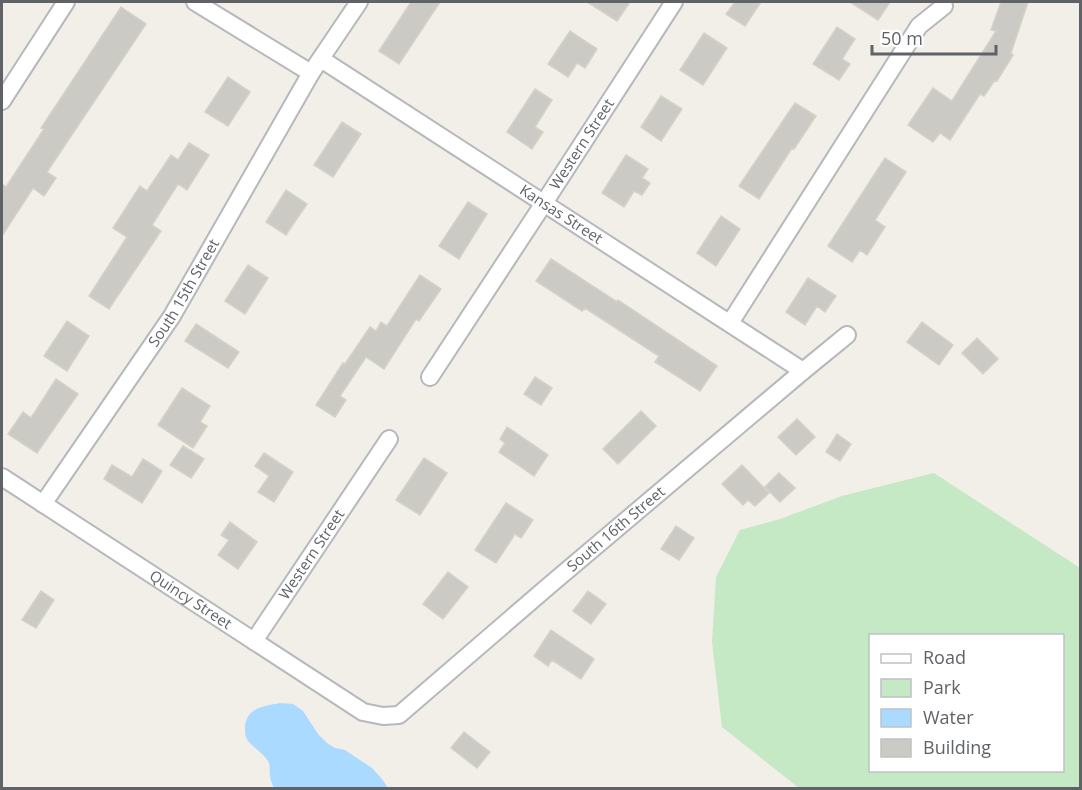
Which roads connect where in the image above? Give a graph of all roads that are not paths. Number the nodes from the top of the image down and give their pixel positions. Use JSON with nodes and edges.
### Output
{"nodes":[{"id":1,"x":66,"y":2,"type":"edge"},
{"id":2,"x":195,"y":2,"type":"edge"},
{"id":3,"x":359,"y":2,"type":"edge"},
{"id":4,"x":674,"y":2,"type":"edge"},
{"id":5,"x":944,"y":6,"type":"dead end"},
{"id":6,"x":321,"y":59,"type":"junction"},
{"id":7,"x":311,"y":74,"type":"junction"},
{"id":8,"x":2,"y":100,"type":"edge"},
{"id":9,"x":544,"y":203,"type":"junction"},
{"id":10,"x":730,"y":323,"type":"junction"},
{"id":11,"x":847,"y":335,"type":"dead end"},
{"id":12,"x":803,"y":371,"type":"junction"},
{"id":13,"x":430,"y":377,"type":"dead end"},
{"id":14,"x":388,"y":439,"type":"dead end"},
{"id":15,"x":2,"y":477,"type":"edge"},
{"id":16,"x":43,"y":504,"type":"junction"},
{"id":17,"x":254,"y":640,"type":"junction"},
{"id":18,"x":382,"y":716,"type":"joint"}],
"edges":[{"from":1,"to":8,"type":"street"},
{"from":2,"to":7,"type":"street"},
{"from":3,"to":6,"type":"street"},
{"from":4,"to":9,"type":"street","name":"Western Street"},
{"from":5,"to":10,"type":"street"},
{"from":6,"to":7,"type":"street","name":"South 15th Street"},
{"from":6,"to":9,"type":"street","name":"Kansas Street"},
{"from":7,"to":16,"type":"street","name":"South 15th Street"},
{"from":9,"to":10,"type":"street","name":"Kansas Street"},
{"from":9,"to":13,"type":"street","name":"Western Street"},
{"from":10,"to":12,"type":"street","name":"Kansas Street"},
{"from":11,"to":12,"type":"street","name":"South 16th Street"},
{"from":12,"to":18,"type":"street","name":"South 16th Street"},
{"from":14,"to":17,"type":"street","name":"Western Street"},
{"from":15,"to":16,"type":"street","name":"Quincy Street"},
{"from":16,"to":17,"type":"street","name":"Quincy Street"},
{"from":17,"to":18,"type":"street","name":"Quincy Street"}]}
